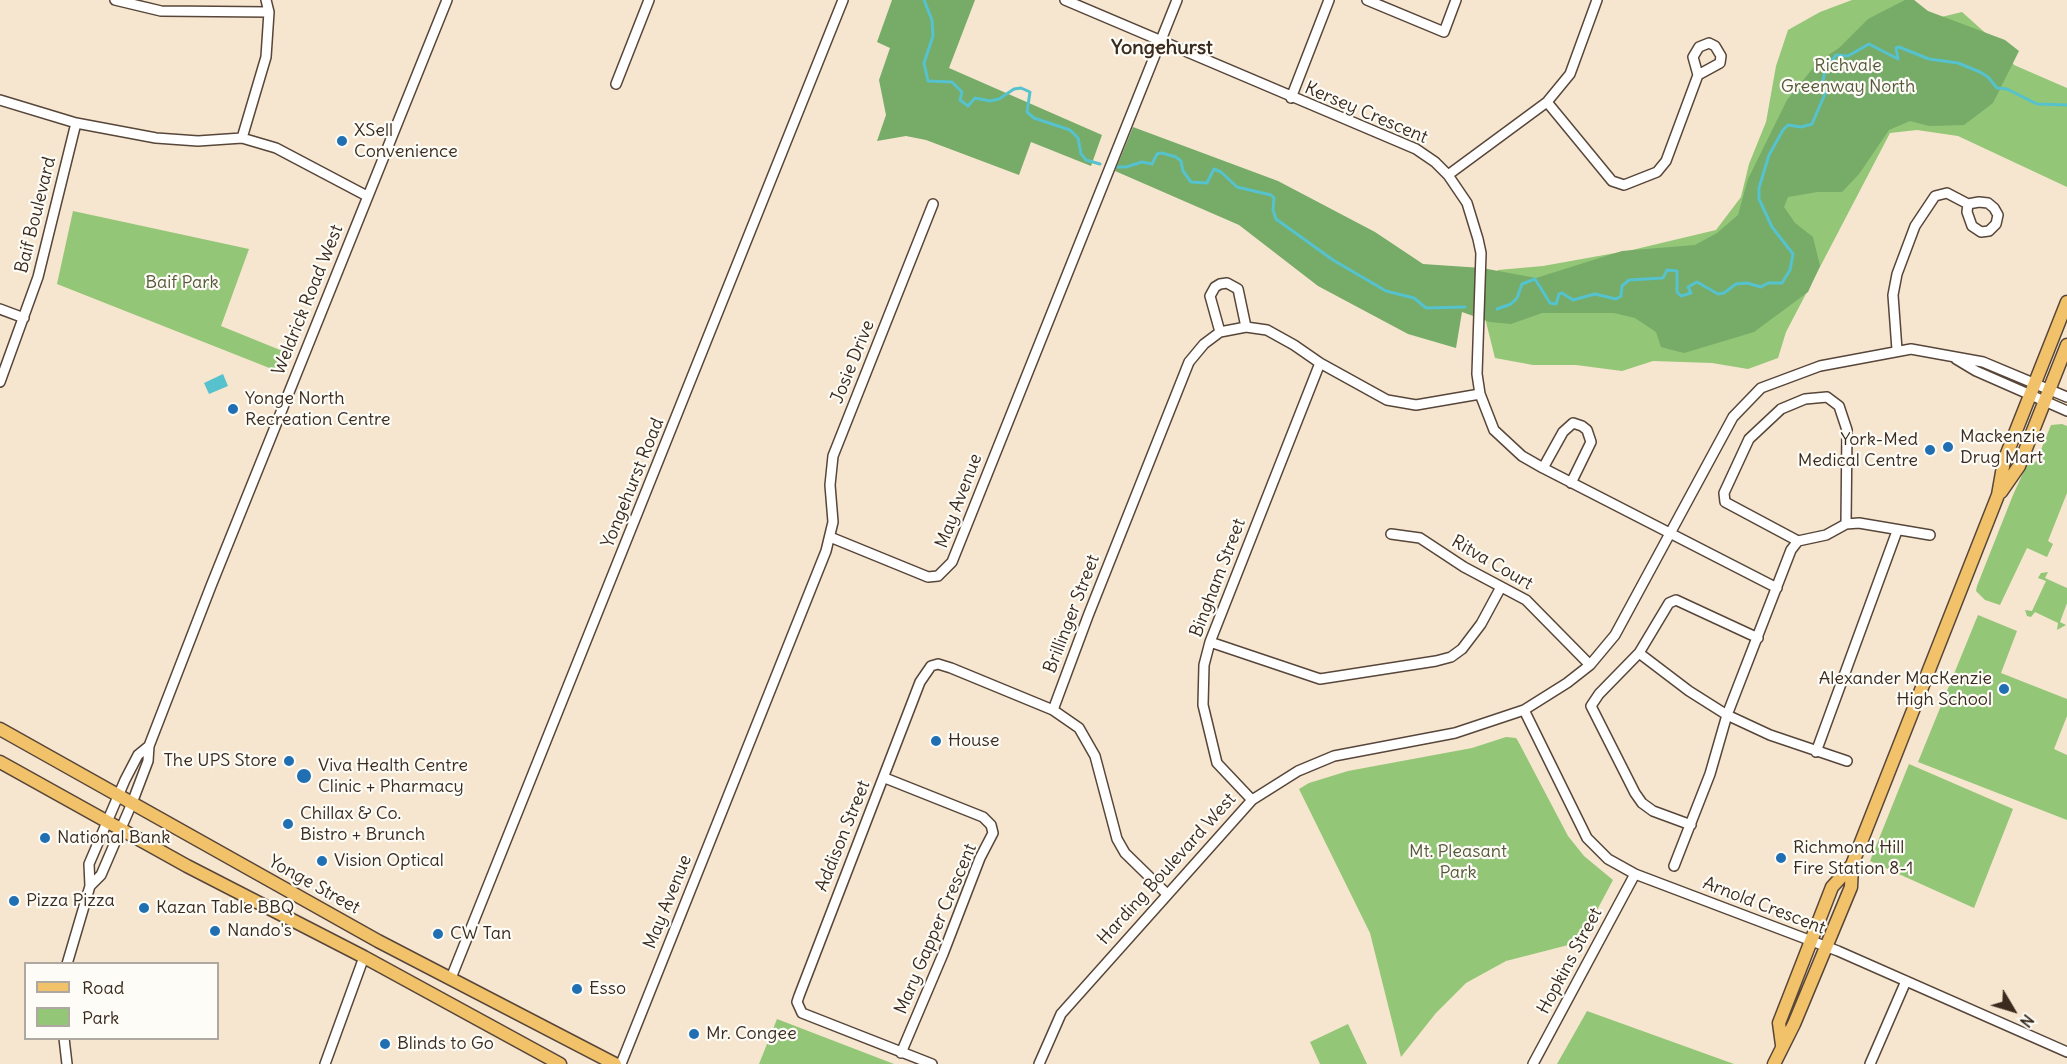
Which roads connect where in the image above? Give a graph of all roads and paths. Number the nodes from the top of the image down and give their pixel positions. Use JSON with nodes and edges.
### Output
{"nodes":[{"id":1,"x":115,"y":0,"type":"edge"},
{"id":2,"x":266,"y":0,"type":"edge"},
{"id":3,"x":447,"y":0,"type":"edge"},
{"id":4,"x":649,"y":0,"type":"edge"},
{"id":5,"x":843,"y":0,"type":"edge"},
{"id":6,"x":1065,"y":0,"type":"edge"},
{"id":7,"x":1177,"y":0,"type":"edge"},
{"id":8,"x":1329,"y":0,"type":"edge"},
{"id":9,"x":1367,"y":0,"type":"edge"},
{"id":10,"x":1456,"y":0,"type":"edge"},
{"id":11,"x":1597,"y":0,"type":"edge"},
{"id":12,"x":269,"y":12,"type":"junction"},
{"id":13,"x":1160,"y":43,"type":"junction"},
{"id":14,"x":1698,"y":75,"type":"dead end"},
{"id":15,"x":616,"y":84,"type":"dead end"},
{"id":16,"x":1291,"y":98,"type":"junction"},
{"id":17,"x":0,"y":100,"type":"edge"},
{"id":18,"x":1547,"y":102,"type":"junction"},
{"id":19,"x":76,"y":123,"type":"junction"},
{"id":20,"x":242,"y":138,"type":"junction"},
{"id":21,"x":1448,"y":175,"type":"junction"},
{"id":22,"x":367,"y":196,"type":"junction"},
{"id":23,"x":933,"y":204,"type":"dead end"},
{"id":24,"x":1968,"y":204,"type":"dead end"},
{"id":25,"x":2067,"y":302,"type":"edge"},
{"id":26,"x":0,"y":309,"type":"edge"},
{"id":27,"x":24,"y":318,"type":"junction"},
{"id":28,"x":1246,"y":327,"type":"junction"},
{"id":29,"x":1220,"y":332,"type":"junction"},
{"id":30,"x":2067,"y":345,"type":"edge"},
{"id":31,"x":1897,"y":350,"type":"junction"},
{"id":32,"x":1952,"y":357,"type":"junction"},
{"id":33,"x":1320,"y":363,"type":"junction"},
{"id":34,"x":0,"y":382,"type":"edge"},
{"id":35,"x":2034,"y":382,"type":"junction"},
{"id":36,"x":2049,"y":389,"type":"junction"},
{"id":37,"x":1480,"y":394,"type":"junction"},
{"id":38,"x":2029,"y":394,"type":"junction"},
{"id":39,"x":2067,"y":397,"type":"edge"},
{"id":40,"x":2044,"y":402,"type":"junction"},
{"id":41,"x":2067,"y":411,"type":"edge"},
{"id":42,"x":1543,"y":468,"type":"junction"},
{"id":43,"x":1571,"y":483,"type":"junction"},
{"id":44,"x":1998,"y":495,"type":"junction"},
{"id":45,"x":1846,"y":525,"type":"junction"},
{"id":46,"x":1897,"y":531,"type":"junction"},
{"id":47,"x":1391,"y":534,"type":"dead end"},
{"id":48,"x":1930,"y":535,"type":"dead end"},
{"id":49,"x":1670,"y":536,"type":"junction"},
{"id":50,"x":830,"y":537,"type":"junction"},
{"id":51,"x":1798,"y":541,"type":"junction"},
{"id":52,"x":1501,"y":587,"type":"junction"},
{"id":53,"x":1777,"y":588,"type":"junction"},
{"id":54,"x":1758,"y":638,"type":"junction"},
{"id":55,"x":1210,"y":642,"type":"junction"},
{"id":56,"x":1639,"y":653,"type":"junction"},
{"id":57,"x":1590,"y":664,"type":"junction"},
{"id":58,"x":1053,"y":710,"type":"junction"},
{"id":59,"x":1524,"y":710,"type":"junction"},
{"id":60,"x":1727,"y":715,"type":"junction"},
{"id":61,"x":0,"y":729,"type":"edge"},
{"id":62,"x":149,"y":746,"type":"junction"},
{"id":63,"x":1816,"y":752,"type":"junction"},
{"id":64,"x":1847,"y":761,"type":"dead end"},
{"id":65,"x":0,"y":762,"type":"edge"},
{"id":66,"x":885,"y":778,"type":"junction"},
{"id":67,"x":119,"y":796,"type":"junction"},
{"id":68,"x":1251,"y":800,"type":"junction"},
{"id":69,"x":132,"y":803,"type":"junction"},
{"id":70,"x":107,"y":820,"type":"junction"},
{"id":71,"x":1691,"y":825,"type":"junction"},
{"id":72,"x":120,"y":828,"type":"junction"},
{"id":73,"x":1852,"y":865,"type":"junction"},
{"id":74,"x":1674,"y":866,"type":"dead end"},
{"id":75,"x":1635,"y":874,"type":"junction"},
{"id":76,"x":90,"y":886,"type":"junction"},
{"id":77,"x":1167,"y":894,"type":"junction"},
{"id":78,"x":1811,"y":941,"type":"junction"},
{"id":79,"x":1826,"y":947,"type":"junction"},
{"id":80,"x":364,"y":957,"type":"junction"},
{"id":81,"x":67,"y":962,"type":"edge"},
{"id":82,"x":451,"y":978,"type":"junction"},
{"id":83,"x":1906,"y":981,"type":"junction"},
{"id":84,"x":64,"y":1040,"type":"edge"},
{"id":85,"x":1782,"y":1045,"type":"junction"},
{"id":86,"x":2067,"y":1052,"type":"edge"},
{"id":87,"x":901,"y":1053,"type":"junction"},
{"id":88,"x":67,"y":1064,"type":"edge"},
{"id":89,"x":325,"y":1064,"type":"edge"},
{"id":90,"x":560,"y":1064,"type":"edge"},
{"id":91,"x":615,"y":1064,"type":"edge"},
{"id":92,"x":621,"y":1064,"type":"edge"},
{"id":93,"x":932,"y":1064,"type":"edge"},
{"id":94,"x":1039,"y":1064,"type":"edge"},
{"id":95,"x":1533,"y":1064,"type":"edge"},
{"id":96,"x":1774,"y":1064,"type":"edge"},
{"id":97,"x":1870,"y":1064,"type":"edge"}],
"edges":[{"from":1,"to":12,"type":"street"},
{"from":2,"to":12,"type":"street"},
{"from":3,"to":22,"type":"street","name":"Weldrick Road West"},
{"from":4,"to":15,"type":"street"},
{"from":5,"to":82,"type":"street","name":"Yongehurst Road"},
{"from":6,"to":13,"type":"street","name":"Kersey Crescent"},
{"from":7,"to":13,"type":"street","name":"May Avenue"},
{"from":8,"to":16,"type":"street"},
{"from":9,"to":10,"type":"street"},
{"from":11,"to":18,"type":"street"},
{"from":12,"to":20,"type":"street"},
{"from":13,"to":16,"type":"street","name":"Kersey Crescent"},
{"from":13,"to":50,"type":"street","name":"May Avenue"},
{"from":14,"to":18,"type":"street"},
{"from":16,"to":21,"type":"street","name":"Kersey Crescent"},
{"from":17,"to":19,"type":"street"},
{"from":18,"to":21,"type":"street"},
{"from":19,"to":20,"type":"street"},
{"from":19,"to":27,"type":"street","name":"Baif Boulevard"},
{"from":20,"to":22,"type":"street"},
{"from":21,"to":37,"type":"street","name":"Kersey Crescent"},
{"from":22,"to":62,"type":"street","name":"Weldrick Road West"},
{"from":23,"to":50,"type":"street","name":"Josie Drive"},
{"from":24,"to":31,"type":"street"},
{"from":25,"to":35,"type":"main road"},
{"from":26,"to":27,"type":"street"},
{"from":27,"to":34,"type":"street","name":"Baif Boulevard"},
{"from":28,"to":29,"type":"street"},
{"from":28,"to":29,"type":"street"},
{"from":28,"to":33,"type":"street"},
{"from":29,"to":58,"type":"street","name":"Brillinger Street"},
{"from":30,"to":36,"type":"main road"},
{"from":31,"to":32,"type":"street","name":"Harding Boulevard West"},
{"from":31,"to":49,"type":"street","name":"Harding Boulevard West"},
{"from":32,"to":35,"type":"street","name":"Harding Boulevard West"},
{"from":32,"to":38,"type":"street"},
{"from":33,"to":37,"type":"street"},
{"from":33,"to":55,"type":"street","name":"Bingham Street"},
{"from":35,"to":36,"type":"street","name":"Harding Boulevard West"},
{"from":35,"to":38,"type":"main road"},
{"from":36,"to":39,"type":"street","name":"Harding Boulevard West"},
{"from":36,"to":40,"type":"main road"},
{"from":37,"to":42,"type":"street","name":"Kersey Crescent"},
{"from":38,"to":40,"type":"street"},
{"from":38,"to":44,"type":"main road"},
{"from":40,"to":41,"type":"street"},
{"from":40,"to":44,"type":"main road"},
{"from":42,"to":43,"type":"street","name":"Kersey Crescent"},
{"from":42,"to":43,"type":"street"},
{"from":43,"to":49,"type":"street","name":"Kersey Crescent"},
{"from":44,"to":73,"type":"main road"},
{"from":45,"to":46,"type":"street"},
{"from":45,"to":51,"type":"street"},
{"from":45,"to":51,"type":"street"},
{"from":46,"to":48,"type":"street"},
{"from":46,"to":63,"type":"street"},
{"from":47,"to":52,"type":"street","name":"Ritva Court"},
{"from":49,"to":53,"type":"street"},
{"from":49,"to":57,"type":"street","name":"Harding Boulevard West"},
{"from":50,"to":92,"type":"street","name":"May Avenue"},
{"from":51,"to":53,"type":"street"},
{"from":52,"to":55,"type":"street"},
{"from":52,"to":57,"type":"street","name":"Ritva Court"},
{"from":53,"to":54,"type":"street"},
{"from":54,"to":56,"type":"street"},
{"from":54,"to":60,"type":"street"},
{"from":55,"to":68,"type":"street","name":"Bingham Street"},
{"from":56,"to":60,"type":"street"},
{"from":56,"to":71,"type":"street"},
{"from":57,"to":59,"type":"street","name":"Harding Boulevard West"},
{"from":58,"to":66,"type":"street","name":"Addison Street"},
{"from":58,"to":77,"type":"street"},
{"from":59,"to":68,"type":"street","name":"Harding Boulevard West"},
{"from":59,"to":75,"type":"street","name":"Arnold Crescent"},
{"from":60,"to":63,"type":"street"},
{"from":60,"to":71,"type":"street"},
{"from":61,"to":67,"type":"main road","name":"Yonge Street"},
{"from":62,"to":67,"type":"street","name":"Weldrick Road West"},
{"from":62,"to":69,"type":"street","name":"Weldrick Road West"},
{"from":63,"to":64,"type":"street"},
{"from":65,"to":70,"type":"main road"},
{"from":66,"to":87,"type":"street","name":"Addison Street"},
{"from":66,"to":87,"type":"street","name":"Mary Gapper Crescent"},
{"from":67,"to":69,"type":"main road","name":"Yonge Street"},
{"from":67,"to":70,"type":"street","name":"Weldrick Road West"},
{"from":68,"to":77,"type":"street","name":"Harding Boulevard West"},
{"from":69,"to":72,"type":"street","name":"Weldrick Road West"},
{"from":69,"to":82,"type":"main road","name":"Yonge Street"},
{"from":70,"to":72,"type":"main road"},
{"from":70,"to":76,"type":"street","name":"Weldrick Road West"},
{"from":71,"to":74,"type":"street"},
{"from":72,"to":76,"type":"street","name":"Weldrick Road West"},
{"from":72,"to":80,"type":"main road"},
{"from":73,"to":78,"type":"main road"},
{"from":73,"to":79,"type":"main road"},
{"from":75,"to":78,"type":"street","name":"Arnold Crescent"},
{"from":75,"to":95,"type":"street","name":"Hopkins Street"},
{"from":76,"to":81,"type":"street"},
{"from":77,"to":94,"type":"street","name":"Harding Boulevard West"},
{"from":78,"to":79,"type":"street","name":"Arnold Crescent"},
{"from":78,"to":85,"type":"main road"},
{"from":79,"to":83,"type":"street","name":"Arnold Crescent"},
{"from":79,"to":85,"type":"main road"},
{"from":80,"to":89,"type":"street"},
{"from":80,"to":90,"type":"main road"},
{"from":82,"to":91,"type":"main road","name":"Yonge Street"},
{"from":83,"to":86,"type":"street","name":"Arnold Crescent"},
{"from":83,"to":97,"type":"street"},
{"from":84,"to":88,"type":"street"},
{"from":85,"to":96,"type":"main road"},
{"from":87,"to":93,"type":"street","name":"Addison Street"}]}
